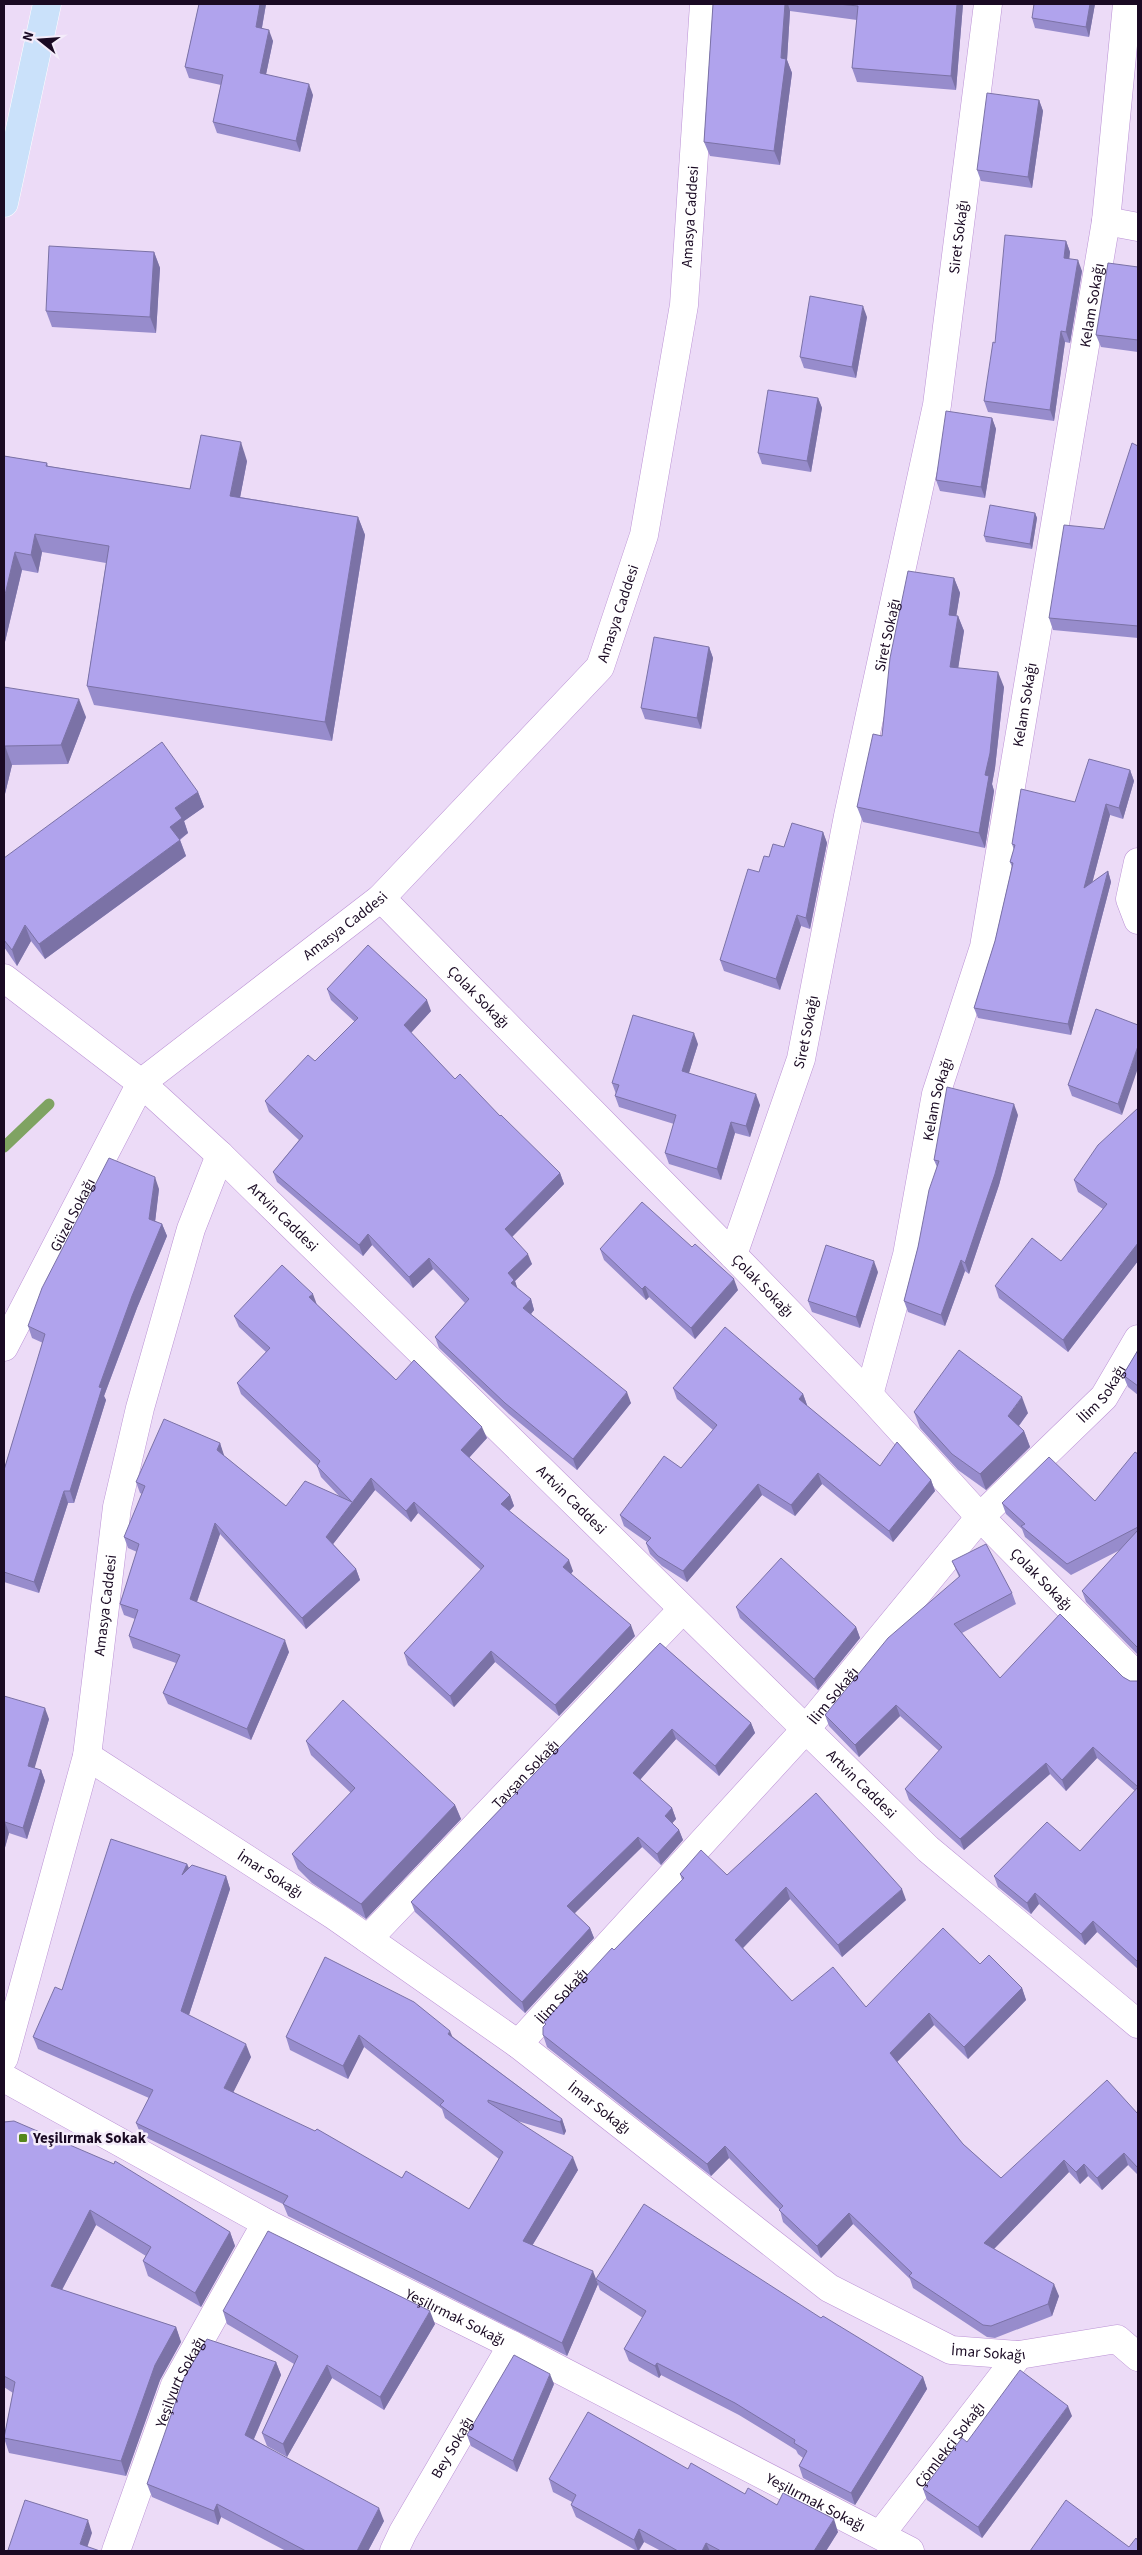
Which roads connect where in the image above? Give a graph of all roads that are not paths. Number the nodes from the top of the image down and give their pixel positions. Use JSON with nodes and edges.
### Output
{"nodes":[{"id":1,"x":47,"y":4,"type":"edge"},
{"id":2,"x":704,"y":4,"type":"edge"},
{"id":3,"x":988,"y":4,"type":"edge"},
{"id":4,"x":1127,"y":4,"type":"edge"},
{"id":5,"x":4,"y":203,"type":"edge"},
{"id":6,"x":1106,"y":221,"type":"junction"},
{"id":7,"x":1138,"y":227,"type":"edge"},
{"id":8,"x":1138,"y":862,"type":"edge"},
{"id":9,"x":381,"y":898,"type":"junction"},
{"id":10,"x":1138,"y":920,"type":"edge"},
{"id":11,"x":4,"y":978,"type":"edge"},
{"id":12,"x":141,"y":1083,"type":"junction"},
{"id":13,"x":220,"y":1155,"type":"junction"},
{"id":14,"x":733,"y":1255,"type":"junction"},
{"id":15,"x":1138,"y":1339,"type":"edge"},
{"id":16,"x":4,"y":1347,"type":"edge"},
{"id":17,"x":869,"y":1395,"type":"junction"},
{"id":18,"x":980,"y":1517,"type":"junction"},
{"id":19,"x":682,"y":1610,"type":"junction"},
{"id":20,"x":1138,"y":1677,"type":"edge"},
{"id":21,"x":805,"y":1730,"type":"junction"},
{"id":22,"x":87,"y":1756,"type":"junction"},
{"id":23,"x":368,"y":1939,"type":"junction"},
{"id":24,"x":1138,"y":2024,"type":"edge"},
{"id":25,"x":518,"y":2044,"type":"junction"},
{"id":26,"x":5,"y":2047,"type":"edge"},
{"id":27,"x":4,"y":2078,"type":"edge"},
{"id":28,"x":266,"y":2223,"type":"junction"},
{"id":29,"x":512,"y":2345,"type":"junction"},
{"id":30,"x":1019,"y":2355,"type":"junction"},
{"id":31,"x":1138,"y":2357,"type":"edge"},
{"id":32,"x":880,"y":2534,"type":"junction"},
{"id":33,"x":116,"y":2551,"type":"edge"},
{"id":34,"x":394,"y":2551,"type":"edge"},
{"id":35,"x":910,"y":2551,"type":"edge"}],
"edges":[{"from":1,"to":5,"type":"main road"},
{"from":2,"to":9,"type":"street","name":"Amasya Caddesi"},
{"from":3,"to":14,"type":"street","name":"Siret Sokağı"},
{"from":4,"to":6,"type":"street","name":"Kelam Sokağı"},
{"from":6,"to":7,"type":"street"},
{"from":6,"to":17,"type":"street","name":"Kelam Sokağı"},
{"from":8,"to":10,"type":"street"},
{"from":9,"to":12,"type":"street","name":"Amasya Caddesi"},
{"from":9,"to":14,"type":"street","name":"Çolak Sokağı"},
{"from":11,"to":12,"type":"street","name":"Artvin Caddesi"},
{"from":12,"to":13,"type":"street","name":"Artvin Caddesi"},
{"from":12,"to":16,"type":"street","name":"Güzel Sokağı"},
{"from":13,"to":19,"type":"street","name":"Artvin Caddesi"},
{"from":13,"to":22,"type":"street","name":"Amasya Caddesi"},
{"from":14,"to":17,"type":"street","name":"Çolak Sokağı"},
{"from":15,"to":18,"type":"street","name":"İlim Sokağı"},
{"from":17,"to":18,"type":"street","name":"Çolak Sokağı"},
{"from":18,"to":20,"type":"street","name":"Çolak Sokağı"},
{"from":18,"to":21,"type":"street","name":"İlim Sokağı"},
{"from":19,"to":21,"type":"street","name":"Artvin Caddesi"},
{"from":19,"to":23,"type":"street","name":"Tavşan Sokağı"},
{"from":21,"to":24,"type":"street","name":"Artvin Caddesi"},
{"from":21,"to":25,"type":"street","name":"İlim Sokağı"},
{"from":22,"to":23,"type":"street","name":"İmar Sokağı"},
{"from":22,"to":26,"type":"street","name":"Amasya Caddesi"},
{"from":23,"to":25,"type":"street","name":"İmar Sokağı"},
{"from":25,"to":30,"type":"street","name":"İmar Sokağı"},
{"from":27,"to":28,"type":"street","name":"Yeşilırmak Sokağı"},
{"from":28,"to":29,"type":"street","name":"Yeşilırmak Sokağı"},
{"from":28,"to":33,"type":"street","name":"Yeşilyurt Sokağı"},
{"from":29,"to":32,"type":"street","name":"Yeşilırmak Sokağı"},
{"from":29,"to":34,"type":"street","name":"Bey Sokağı"},
{"from":30,"to":31,"type":"street","name":"İmar Sokağı"},
{"from":30,"to":32,"type":"street","name":"Çömlekçi Sokağı"},
{"from":32,"to":35,"type":"street","name":"Yeşilırmak Sokağı"}]}
